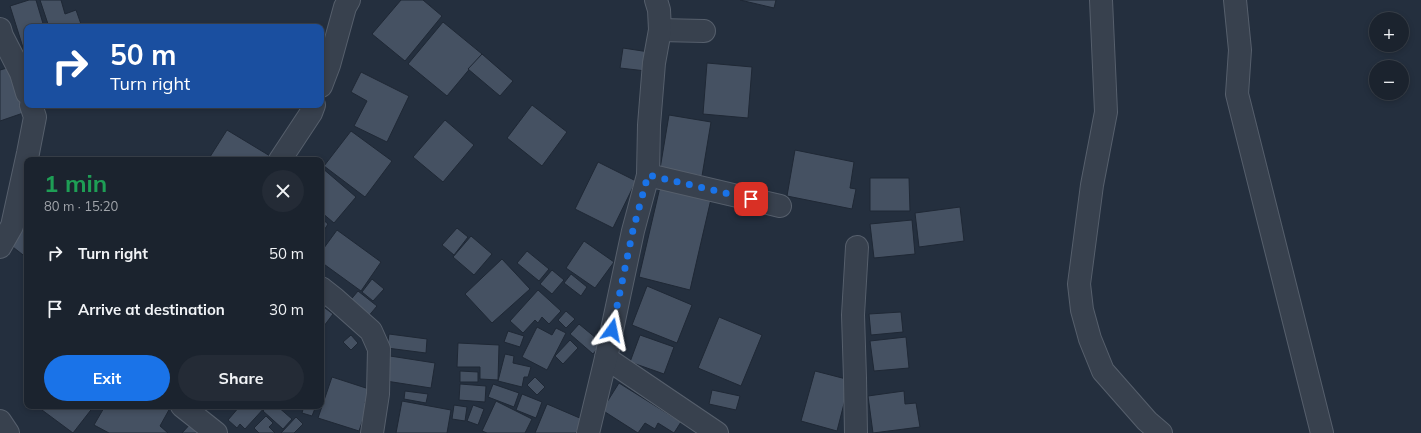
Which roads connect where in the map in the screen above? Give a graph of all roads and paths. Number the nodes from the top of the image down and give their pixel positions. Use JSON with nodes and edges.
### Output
{"nodes":[{"id":1,"x":349,"y":0,"type":"edge"},
{"id":2,"x":656,"y":0,"type":"edge"},
{"id":3,"x":1102,"y":0,"type":"edge"},
{"id":4,"x":1235,"y":0,"type":"edge"},
{"id":5,"x":0,"y":29,"type":"edge"},
{"id":6,"x":660,"y":30,"type":"junction"},
{"id":7,"x":704,"y":31,"type":"dead end"},
{"id":8,"x":324,"y":78,"type":"edge"},
{"id":9,"x":24,"y":82,"type":"edge"},
{"id":10,"x":32,"y":108,"type":"edge"},
{"id":11,"x":313,"y":108,"type":"edge"},
{"id":12,"x":27,"y":157,"type":"edge"},
{"id":13,"x":282,"y":157,"type":"edge"},
{"id":14,"x":24,"y":171,"type":"edge"},
{"id":15,"x":648,"y":175,"type":"junction"},
{"id":16,"x":780,"y":206,"type":"dead end"},
{"id":17,"x":857,"y":247,"type":"dead end"},
{"id":18,"x":0,"y":248,"type":"edge"},
{"id":19,"x":324,"y":290,"type":"edge"},
{"id":20,"x":606,"y":358,"type":"junction"},
{"id":21,"x":186,"y":409,"type":"edge"},
{"id":22,"x":0,"y":421,"type":"edge"},
{"id":23,"x":8,"y":433,"type":"edge"},
{"id":24,"x":216,"y":433,"type":"edge"},
{"id":25,"x":372,"y":433,"type":"edge"},
{"id":26,"x":588,"y":433,"type":"edge"},
{"id":27,"x":717,"y":433,"type":"edge"},
{"id":28,"x":856,"y":433,"type":"edge"},
{"id":29,"x":1161,"y":433,"type":"edge"},
{"id":30,"x":1322,"y":433,"type":"edge"}],
"edges":[{"from":1,"to":8,"type":"street"},
{"from":2,"to":6,"type":"street"},
{"from":3,"to":29,"type":"street"},
{"from":4,"to":30,"type":"street"},
{"from":5,"to":9,"type":"street"},
{"from":6,"to":7,"type":"street"},
{"from":6,"to":15,"type":"street"},
{"from":10,"to":12,"type":"street"},
{"from":11,"to":13,"type":"street"},
{"from":14,"to":18,"type":"street"},
{"from":15,"to":16,"type":"street"},
{"from":15,"to":20,"type":"street"},
{"from":17,"to":28,"type":"street"},
{"from":19,"to":25,"type":"street"},
{"from":20,"to":26,"type":"street"},
{"from":20,"to":27,"type":"street"},
{"from":21,"to":24,"type":"street"},
{"from":22,"to":23,"type":"street"}]}
